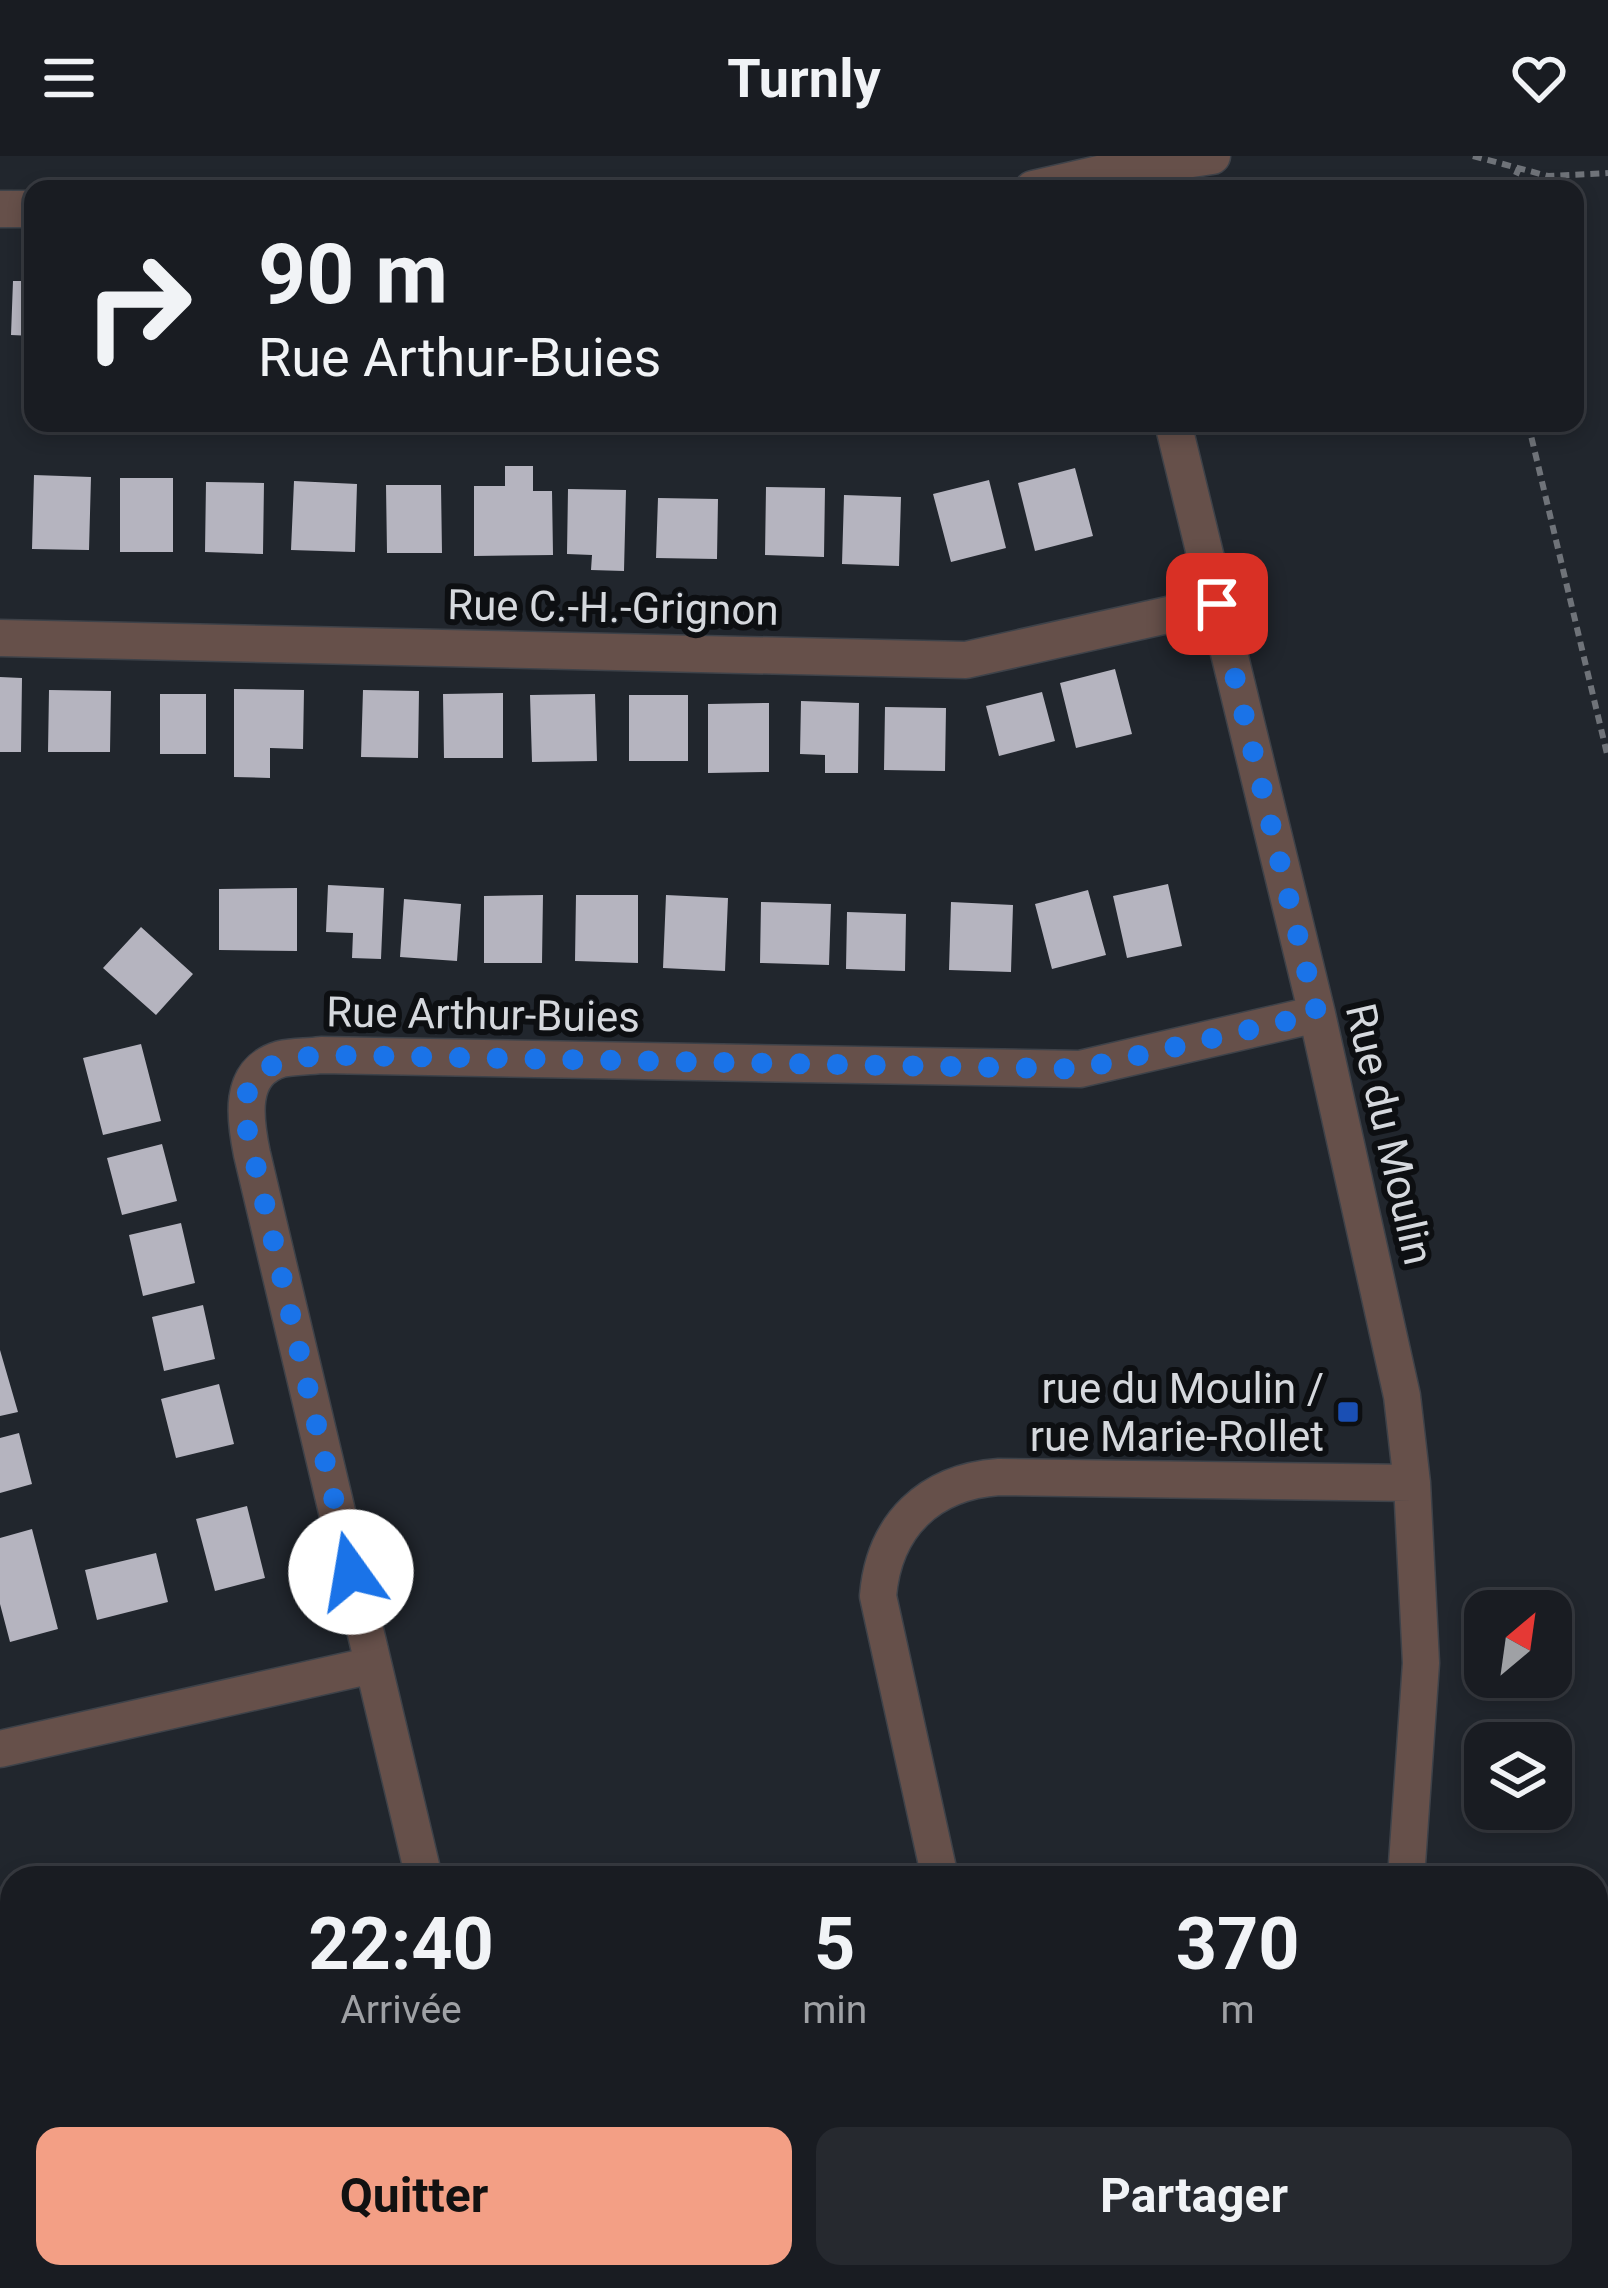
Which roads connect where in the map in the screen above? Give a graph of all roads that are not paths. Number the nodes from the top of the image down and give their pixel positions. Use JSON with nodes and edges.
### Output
{"nodes":[{"id":1,"x":1212,"y":156,"type":"edge"},
{"id":2,"x":1114,"y":180,"type":"edge"},
{"id":3,"x":1175,"y":432,"type":"edge"},
{"id":4,"x":1217,"y":604,"type":"junction"},
{"id":5,"x":0,"y":638,"type":"edge"},
{"id":6,"x":1317,"y":1014,"type":"junction"},
{"id":7,"x":1412,"y":1483,"type":"junction"},
{"id":8,"x":373,"y":1665,"type":"junction"},
{"id":9,"x":0,"y":1749,"type":"edge"},
{"id":10,"x":421,"y":1866,"type":"edge"},
{"id":11,"x":937,"y":1866,"type":"edge"},
{"id":12,"x":1407,"y":1866,"type":"edge"}],
"edges":[{"from":1,"to":2,"type":"street"},
{"from":3,"to":4,"type":"street","name":"Rue du Moulin"},
{"from":4,"to":5,"type":"street","name":"Rue C.-H.-Grignon"},
{"from":4,"to":6,"type":"street","name":"Rue du Moulin"},
{"from":6,"to":7,"type":"street","name":"Rue du Moulin"},
{"from":6,"to":8,"type":"street","name":"Rue Arthur-Buies"},
{"from":7,"to":11,"type":"street"},
{"from":7,"to":12,"type":"street","name":"Rue du Moulin"},
{"from":8,"to":9,"type":"street"},
{"from":8,"to":10,"type":"street","name":"Rue Arthur-Buies"}]}
